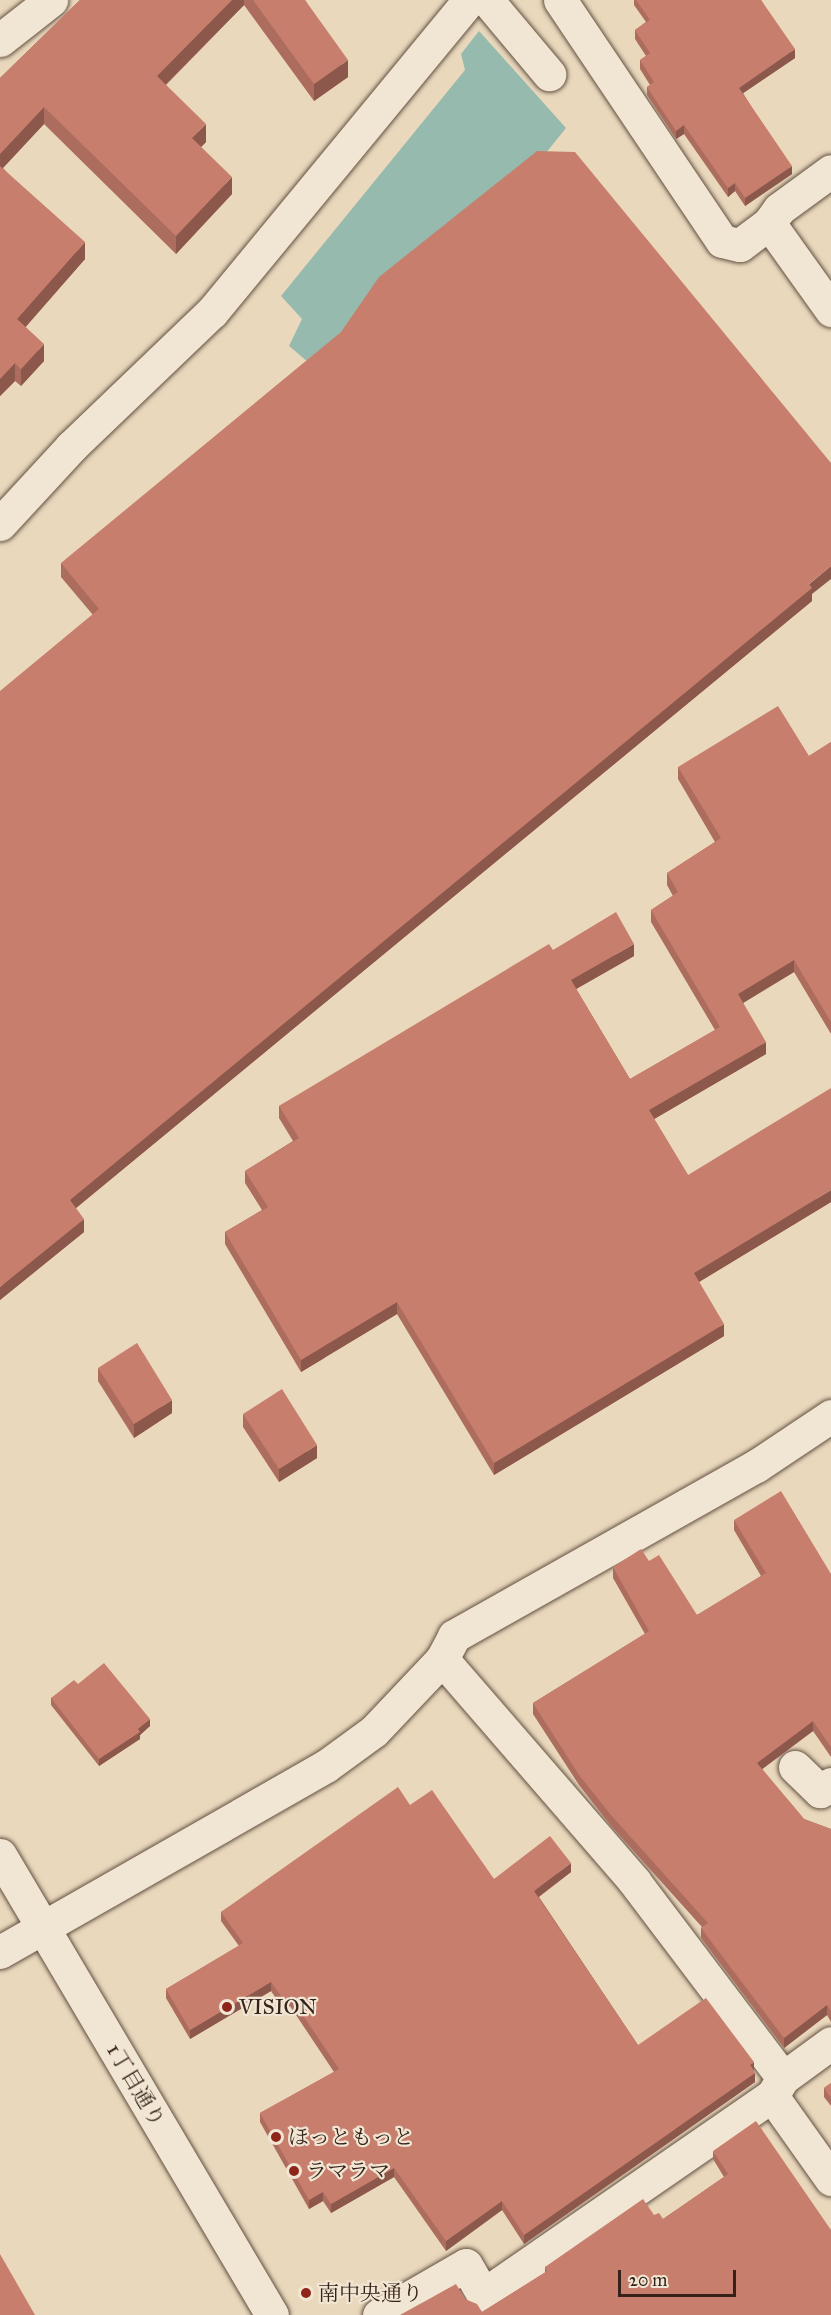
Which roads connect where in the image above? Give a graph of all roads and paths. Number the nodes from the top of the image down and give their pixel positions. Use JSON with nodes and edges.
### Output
{"nodes":[{"id":1,"x":51,"y":0,"type":"edge"},
{"id":2,"x":470,"y":0,"type":"edge"},
{"id":3,"x":487,"y":0,"type":"edge"},
{"id":4,"x":560,"y":0,"type":"edge"},
{"id":5,"x":0,"y":40,"type":"edge"},
{"id":6,"x":549,"y":74,"type":"dead end"},
{"id":7,"x":831,"y":171,"type":"edge"},
{"id":8,"x":769,"y":223,"type":"junction"},
{"id":9,"x":831,"y":310,"type":"edge"},
{"id":10,"x":0,"y":524,"type":"edge"},
{"id":11,"x":831,"y":1416,"type":"edge"},
{"id":12,"x":442,"y":1659,"type":"junction"},
{"id":13,"x":795,"y":1767,"type":"dead end"},
{"id":14,"x":827,"y":1793,"type":"edge"},
{"id":15,"x":0,"y":1855,"type":"edge"},
{"id":16,"x":42,"y":1927,"type":"junction"},
{"id":17,"x":0,"y":1952,"type":"edge"},
{"id":18,"x":831,"y":2043,"type":"edge"},
{"id":19,"x":777,"y":2087,"type":"junction"},
{"id":20,"x":831,"y":2179,"type":"edge"},
{"id":21,"x":272,"y":2315,"type":"edge"},
{"id":22,"x":380,"y":2315,"type":"edge"}],
"edges":[{"from":1,"to":5,"type":"street"},
{"from":2,"to":10,"type":"street"},
{"from":3,"to":6,"type":"street"},
{"from":4,"to":8,"type":"street"},
{"from":7,"to":8,"type":"street"},
{"from":8,"to":9,"type":"street"},
{"from":11,"to":12,"type":"street"},
{"from":12,"to":16,"type":"street"},
{"from":12,"to":19,"type":"street"},
{"from":13,"to":14,"type":"street"},
{"from":15,"to":16,"type":"street","name":"1丁目通り"},
{"from":16,"to":17,"type":"street"},
{"from":16,"to":21,"type":"street","name":"1丁目通り"},
{"from":18,"to":19,"type":"street"},
{"from":19,"to":20,"type":"street"},
{"from":19,"to":22,"type":"street"}]}
